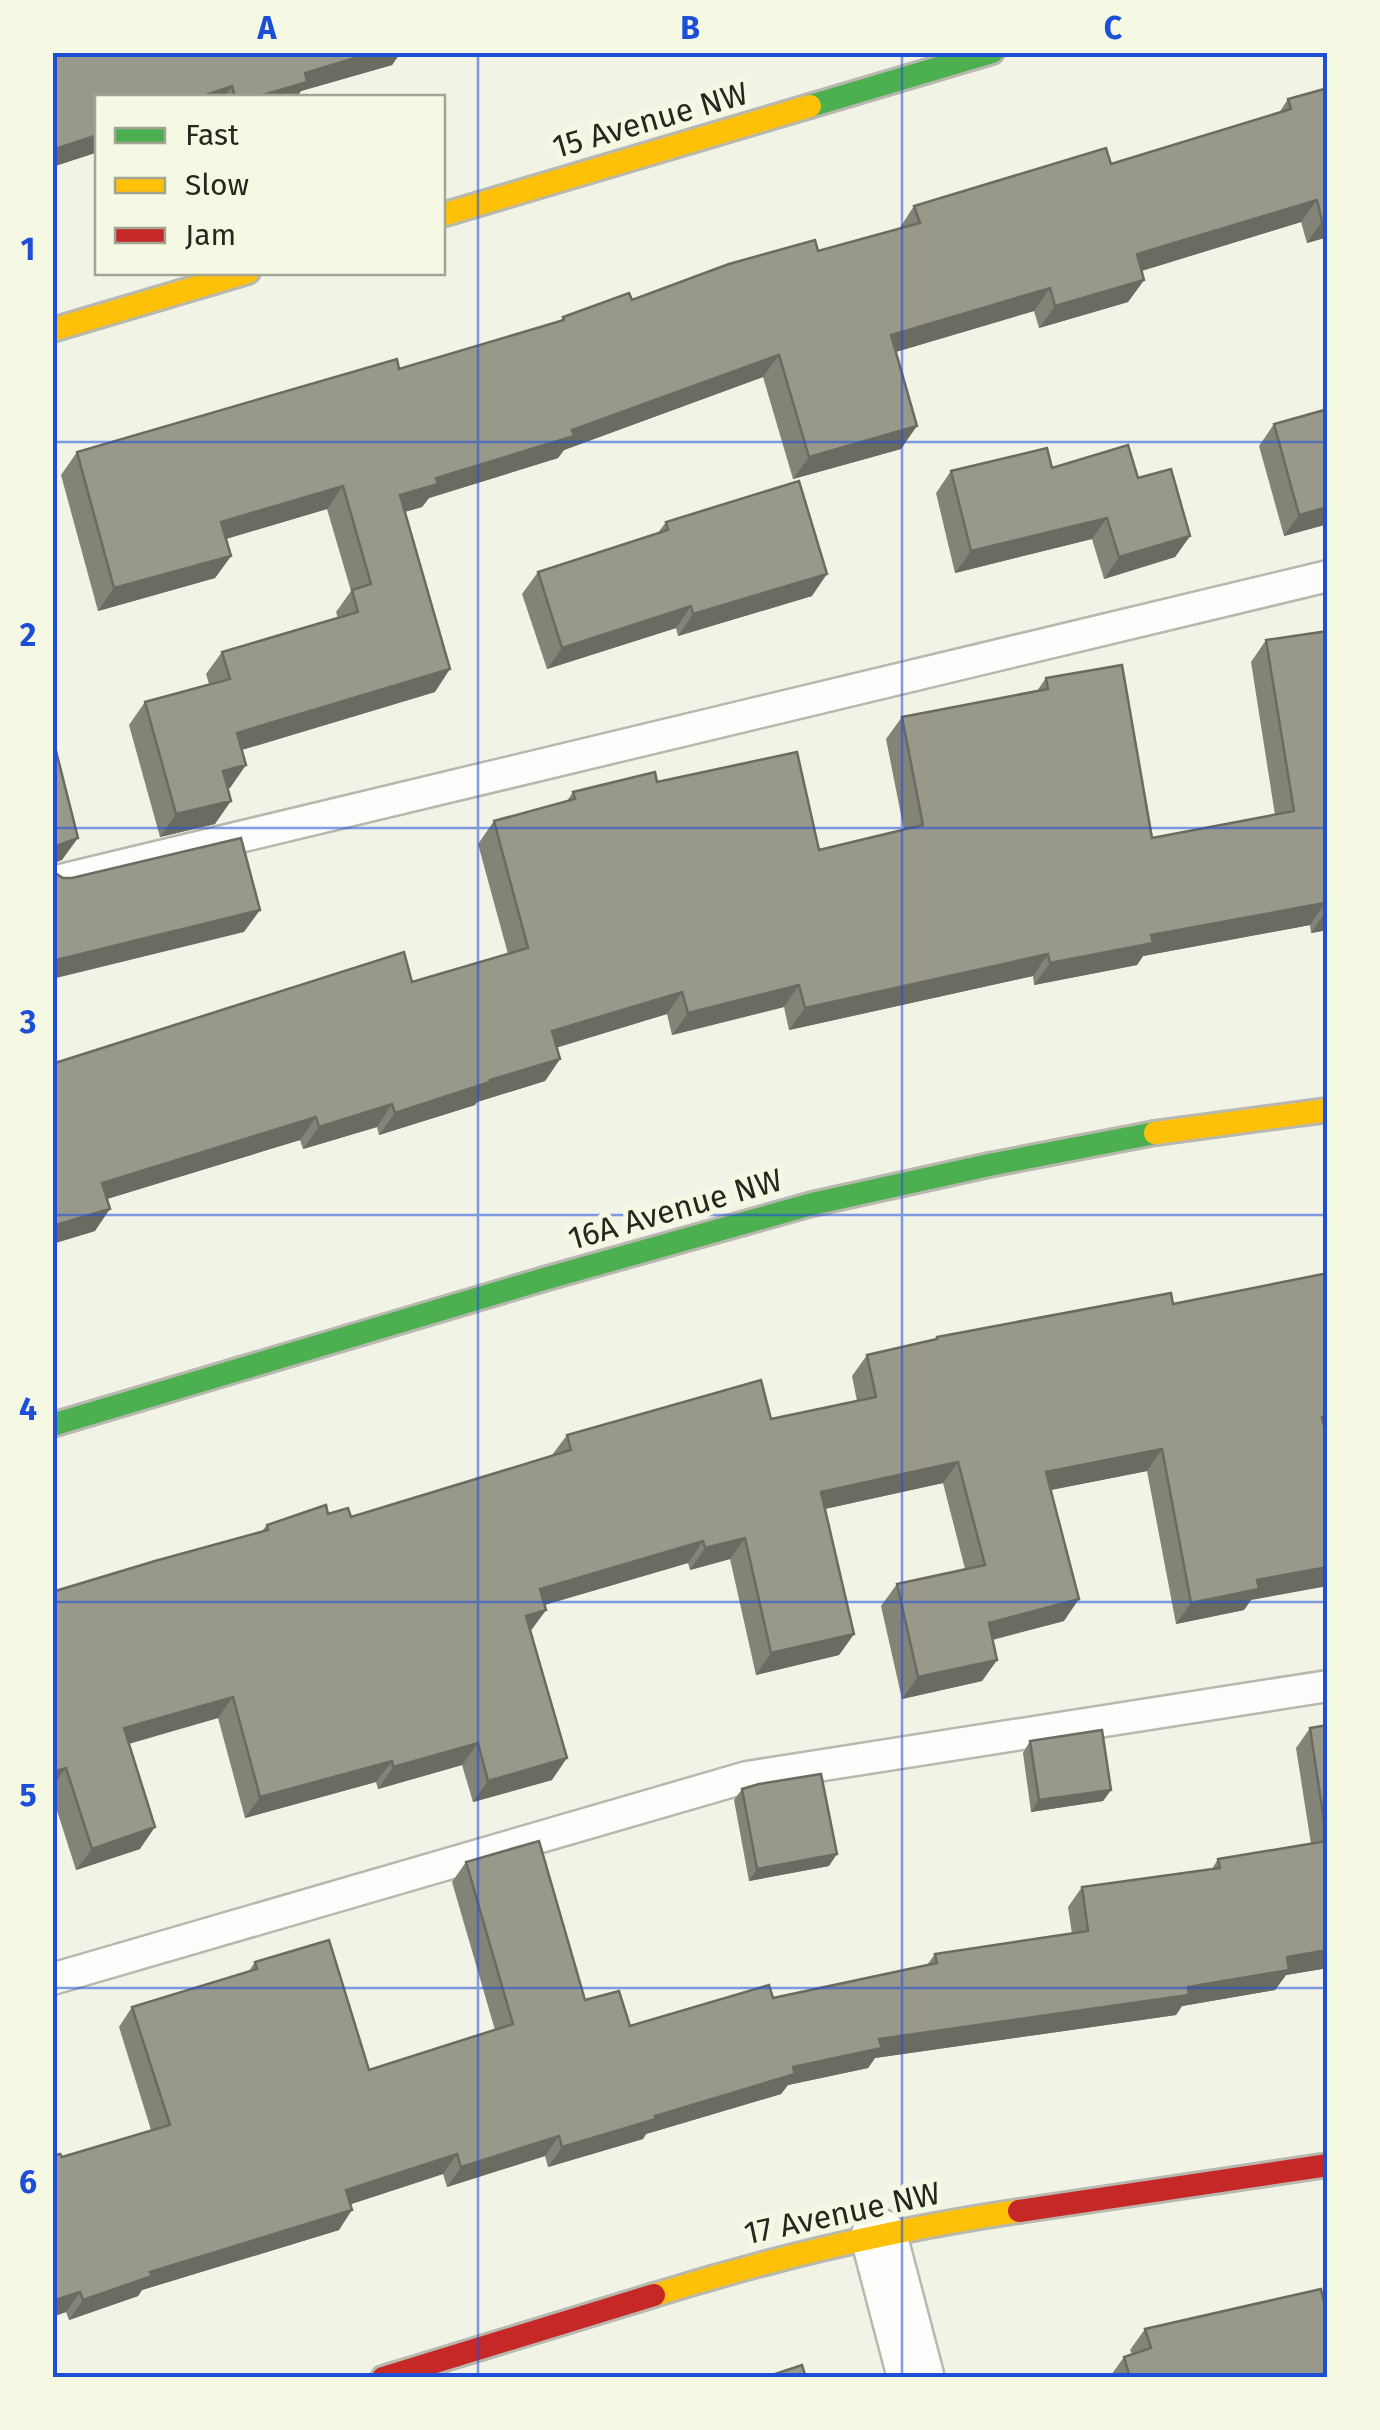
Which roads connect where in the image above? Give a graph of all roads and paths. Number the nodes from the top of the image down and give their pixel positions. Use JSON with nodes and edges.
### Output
{"nodes":[{"id":1,"x":992,"y":52,"type":"edge"},
{"id":2,"x":445,"y":214,"type":"edge"},
{"id":3,"x":238,"y":275,"type":"edge"},
{"id":4,"x":52,"y":330,"type":"edge"},
{"id":5,"x":1328,"y":576,"type":"edge"},
{"id":6,"x":52,"y":882,"type":"edge"},
{"id":7,"x":1328,"y":1110,"type":"edge"},
{"id":8,"x":52,"y":1424,"type":"edge"},
{"id":9,"x":1328,"y":1686,"type":"edge"},
{"id":10,"x":52,"y":1979,"type":"edge"},
{"id":11,"x":1328,"y":2165,"type":"edge"},
{"id":12,"x":879,"y":2237,"type":"junction"},
{"id":13,"x":383,"y":2378,"type":"edge"},
{"id":14,"x":916,"y":2378,"type":"edge"}],
"edges":[{"from":1,"to":2,"type":"street","name":"15 Avenue NW"},
{"from":3,"to":4,"type":"street"},
{"from":5,"to":6,"type":"lane"},
{"from":7,"to":8,"type":"street","name":"16A Avenue NW"},
{"from":9,"to":10,"type":"lane"},
{"from":11,"to":12,"type":"street","name":"17 Avenue NW"},
{"from":12,"to":13,"type":"street","name":"17 Avenue NW"},
{"from":12,"to":14,"type":"street"}]}
